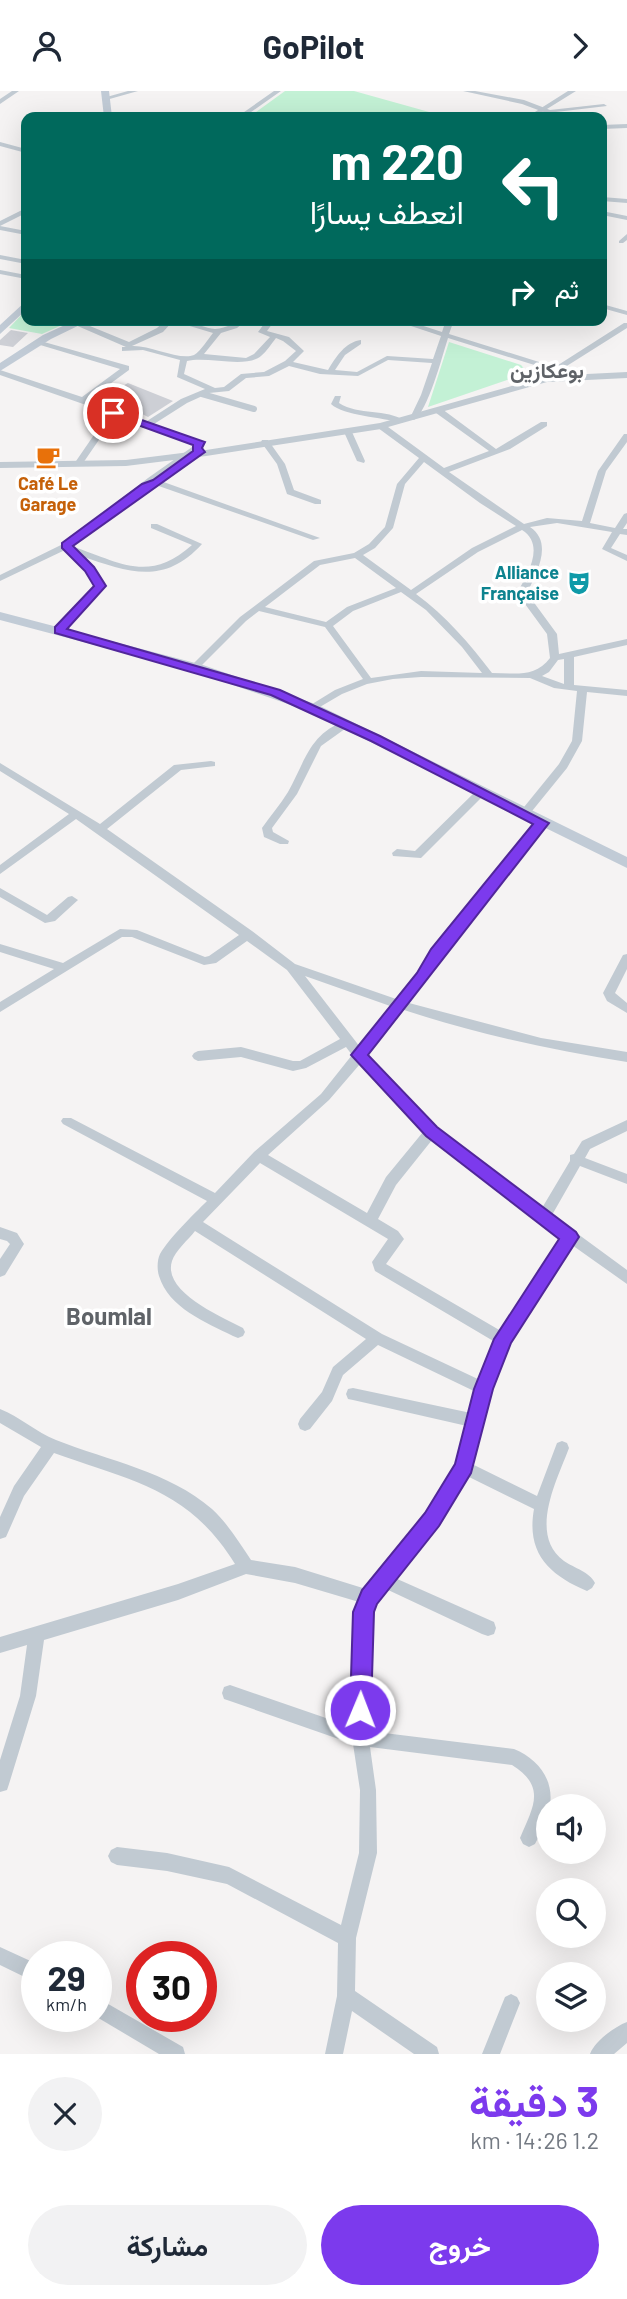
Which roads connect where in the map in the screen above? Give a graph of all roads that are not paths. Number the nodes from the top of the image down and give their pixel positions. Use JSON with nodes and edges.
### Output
{"nodes":[{"id":1,"x":16,"y":91,"type":"edge"},
{"id":2,"x":135,"y":91,"type":"edge"},
{"id":3,"x":278,"y":91,"type":"edge"},
{"id":4,"x":466,"y":91,"type":"edge"},
{"id":5,"x":560,"y":91,"type":"edge"},
{"id":6,"x":571,"y":92,"type":"edge"},
{"id":7,"x":106,"y":94,"type":"edge"},
{"id":8,"x":0,"y":102,"type":"edge"},
{"id":9,"x":604,"y":106,"type":"dead end"},
{"id":10,"x":547,"y":109,"type":"junction"},
{"id":11,"x":108,"y":112,"type":"edge"},
{"id":12,"x":247,"y":112,"type":"edge"},
{"id":13,"x":541,"y":112,"type":"edge"},
{"id":14,"x":553,"y":112,"type":"edge"},
{"id":15,"x":627,"y":125,"type":"edge"},
{"id":16,"x":607,"y":127,"type":"edge"},
{"id":17,"x":0,"y":143,"type":"edge"},
{"id":18,"x":21,"y":149,"type":"edge"},
{"id":19,"x":607,"y":199,"type":"edge"},
{"id":20,"x":627,"y":201,"type":"edge"},
{"id":21,"x":21,"y":213,"type":"edge"},
{"id":22,"x":607,"y":214,"type":"edge"},
{"id":23,"x":627,"y":218,"type":"edge"},
{"id":24,"x":0,"y":226,"type":"edge"},
{"id":25,"x":21,"y":232,"type":"edge"},
{"id":26,"x":0,"y":257,"type":"edge"},
{"id":27,"x":21,"y":261,"type":"edge"},
{"id":28,"x":0,"y":272,"type":"edge"},
{"id":29,"x":21,"y":276,"type":"edge"},
{"id":30,"x":607,"y":307,"type":"edge"},
{"id":31,"x":21,"y":309,"type":"edge"},
{"id":32,"x":627,"y":313,"type":"edge"},
{"id":33,"x":627,"y":325,"type":"edge"},
{"id":34,"x":2,"y":326,"type":"edge"},
{"id":35,"x":72,"y":326,"type":"edge"},
{"id":36,"x":88,"y":326,"type":"edge"},
{"id":37,"x":164,"y":326,"type":"edge"},
{"id":38,"x":195,"y":326,"type":"edge"},
{"id":39,"x":236,"y":326,"type":"edge"},
{"id":40,"x":266,"y":326,"type":"edge"},
{"id":41,"x":417,"y":326,"type":"edge"},
{"id":42,"x":447,"y":326,"type":"edge"},
{"id":43,"x":217,"y":333,"type":"junction"},
{"id":44,"x":444,"y":334,"type":"junction"},
{"id":45,"x":275,"y":335,"type":"junction"},
{"id":46,"x":40,"y":342,"type":"junction"},
{"id":47,"x":358,"y":342,"type":"dead end"},
{"id":48,"x":127,"y":347,"type":"junction"},
{"id":49,"x":198,"y":356,"type":"junction"},
{"id":50,"x":184,"y":359,"type":"junction"},
{"id":51,"x":435,"y":361,"type":"junction"},
{"id":52,"x":521,"y":361,"type":"junction"},
{"id":53,"x":111,"y":362,"type":"junction"},
{"id":54,"x":288,"y":363,"type":"junction"},
{"id":55,"x":0,"y":370,"type":"edge"},
{"id":56,"x":555,"y":370,"type":"junction"},
{"id":57,"x":330,"y":373,"type":"junction"},
{"id":58,"x":627,"y":375,"type":"edge"},
{"id":59,"x":576,"y":376,"type":"junction"},
{"id":60,"x":547,"y":379,"type":"junction"},
{"id":61,"x":213,"y":390,"type":"junction"},
{"id":62,"x":202,"y":394,"type":"junction"},
{"id":63,"x":338,"y":398,"type":"dead end"},
{"id":64,"x":84,"y":399,"type":"junction"},
{"id":65,"x":254,"y":409,"type":"dead end"},
{"id":66,"x":439,"y":411,"type":"junction"},
{"id":67,"x":113,"y":413,"type":"junction"},
{"id":68,"x":414,"y":418,"type":"junction"},
{"id":69,"x":401,"y":421,"type":"junction"},
{"id":70,"x":544,"y":424,"type":"dead end"},
{"id":71,"x":145,"y":426,"type":"junction"},
{"id":72,"x":381,"y":426,"type":"junction"},
{"id":73,"x":348,"y":432,"type":"junction"},
{"id":74,"x":627,"y":436,"type":"edge"},
{"id":75,"x":266,"y":443,"type":"junction"},
{"id":76,"x":202,"y":450,"type":"junction"},
{"id":77,"x":495,"y":452,"type":"junction"},
{"id":78,"x":181,"y":457,"type":"junction"},
{"id":79,"x":423,"y":458,"type":"junction"},
{"id":80,"x":361,"y":461,"type":"dead end"},
{"id":81,"x":78,"y":464,"type":"junction"},
{"id":82,"x":0,"y":465,"type":"edge"},
{"id":83,"x":442,"y":472,"type":"junction"},
{"id":84,"x":151,"y":483,"type":"junction"},
{"id":85,"x":317,"y":502,"type":"dead end"},
{"id":86,"x":627,"y":516,"type":"edge"},
{"id":87,"x":154,"y":526,"type":"dead end"},
{"id":88,"x":585,"y":526,"type":"junction"},
{"id":89,"x":525,"y":527,"type":"junction"},
{"id":90,"x":615,"y":531,"type":"junction"},
{"id":91,"x":627,"y":532,"type":"edge"},
{"id":92,"x":316,"y":538,"type":"dead end"},
{"id":93,"x":67,"y":547,"type":"junction"},
{"id":94,"x":357,"y":555,"type":"junction"},
{"id":95,"x":627,"y":558,"type":"edge"},
{"id":96,"x":36,"y":563,"type":"junction"},
{"id":97,"x":0,"y":578,"type":"edge"},
{"id":98,"x":0,"y":588,"type":"edge"},
{"id":99,"x":405,"y":592,"type":"junction"},
{"id":100,"x":0,"y":607,"type":"edge"},
{"id":101,"x":258,"y":608,"type":"junction"},
{"id":102,"x":0,"y":616,"type":"edge"},
{"id":103,"x":31,"y":622,"type":"junction"},
{"id":104,"x":328,"y":625,"type":"junction"},
{"id":105,"x":59,"y":630,"type":"junction"},
{"id":106,"x":627,"y":642,"type":"edge"},
{"id":107,"x":569,"y":655,"type":"junction"},
{"id":108,"x":555,"y":658,"type":"junction"},
{"id":109,"x":195,"y":667,"type":"junction"},
{"id":110,"x":487,"y":673,"type":"junction"},
{"id":111,"x":531,"y":675,"type":"junction"},
{"id":112,"x":368,"y":680,"type":"junction"},
{"id":113,"x":569,"y":688,"type":"junction"},
{"id":114,"x":582,"y":689,"type":"junction"},
{"id":115,"x":627,"y":693,"type":"edge"},
{"id":116,"x":313,"y":708,"type":"junction"},
{"id":117,"x":345,"y":724,"type":"junction"},
{"id":118,"x":211,"y":764,"type":"dead end"},
{"id":119,"x":0,"y":767,"type":"edge"},
{"id":120,"x":481,"y":792,"type":"junction"},
{"id":121,"x":77,"y":813,"type":"junction"},
{"id":122,"x":524,"y":814,"type":"junction"},
{"id":123,"x":542,"y":823,"type":"junction"},
{"id":124,"x":100,"y":829,"type":"junction"},
{"id":125,"x":284,"y":841,"type":"dead end"},
{"id":126,"x":397,"y":853,"type":"dead end"},
{"id":127,"x":627,"y":863,"type":"edge"},
{"id":128,"x":0,"y":870,"type":"edge"},
{"id":129,"x":0,"y":892,"type":"edge"},
{"id":130,"x":72,"y":900,"type":"dead end"},
{"id":131,"x":248,"y":934,"type":"junction"},
{"id":132,"x":0,"y":948,"type":"edge"},
{"id":133,"x":627,"y":958,"type":"edge"},
{"id":134,"x":291,"y":967,"type":"junction"},
{"id":135,"x":65,"y":968,"type":"junction"},
{"id":136,"x":402,"y":1004,"type":"junction"},
{"id":137,"x":0,"y":1008,"type":"edge"},
{"id":138,"x":627,"y":1009,"type":"edge"},
{"id":139,"x":348,"y":1040,"type":"junction"},
{"id":140,"x":359,"y":1055,"type":"junction"},
{"id":141,"x":198,"y":1056,"type":"dead end"},
{"id":142,"x":627,"y":1057,"type":"edge"},
{"id":143,"x":67,"y":1121,"type":"dead end"},
{"id":144,"x":627,"y":1125,"type":"edge"},
{"id":145,"x":431,"y":1132,"type":"junction"},
{"id":146,"x":260,"y":1156,"type":"junction"},
{"id":147,"x":575,"y":1160,"type":"junction"},
{"id":148,"x":627,"y":1179,"type":"edge"},
{"id":149,"x":215,"y":1199,"type":"junction"},
{"id":150,"x":543,"y":1218,"type":"junction"},
{"id":151,"x":370,"y":1221,"type":"junction"},
{"id":152,"x":194,"y":1223,"type":"junction"},
{"id":153,"x":0,"y":1233,"type":"edge"},
{"id":154,"x":570,"y":1237,"type":"junction"},
{"id":155,"x":0,"y":1271,"type":"edge"},
{"id":156,"x":627,"y":1277,"type":"edge"},
{"id":157,"x":237,"y":1332,"type":"dead end"},
{"id":158,"x":377,"y":1338,"type":"junction"},
{"id":159,"x":503,"y":1339,"type":"junction"},
{"id":160,"x":484,"y":1389,"type":"junction"},
{"id":161,"x":353,"y":1394,"type":"dead end"},
{"id":162,"x":0,"y":1416,"type":"edge"},
{"id":163,"x":476,"y":1420,"type":"junction"},
{"id":164,"x":304,"y":1424,"type":"dead end"},
{"id":165,"x":51,"y":1445,"type":"junction"},
{"id":166,"x":562,"y":1448,"type":"dead end"},
{"id":167,"x":464,"y":1467,"type":"junction"},
{"id":168,"x":542,"y":1506,"type":"junction"},
{"id":169,"x":1,"y":1532,"type":"edge"},
{"id":170,"x":246,"y":1567,"type":"junction"},
{"id":171,"x":383,"y":1580,"type":"junction"},
{"id":172,"x":587,"y":1583,"type":"dead end"},
{"id":173,"x":369,"y":1597,"type":"junction"},
{"id":174,"x":488,"y":1628,"type":"dead end"},
{"id":175,"x":37,"y":1634,"type":"junction"},
{"id":176,"x":0,"y":1645,"type":"edge"},
{"id":177,"x":230,"y":1693,"type":"dead end"},
{"id":178,"x":360,"y":1738,"type":"junction"},
{"id":179,"x":1,"y":1784,"type":"edge"},
{"id":180,"x":529,"y":1838,"type":"dead end"},
{"id":181,"x":117,"y":1856,"type":"dead end"},
{"id":182,"x":348,"y":1938,"type":"junction"},
{"id":183,"x":0,"y":1956,"type":"edge"},
{"id":184,"x":21,"y":1966,"type":"edge"},
{"id":185,"x":346,"y":1996,"type":"junction"},
{"id":186,"x":511,"y":2003,"type":"dead end"},
{"id":187,"x":112,"y":2015,"type":"edge"},
{"id":188,"x":627,"y":2031,"type":"edge"},
{"id":189,"x":176,"y":2054,"type":"edge"},
{"id":190,"x":334,"y":2054,"type":"edge"},
{"id":191,"x":430,"y":2054,"type":"edge"},
{"id":192,"x":491,"y":2054,"type":"edge"},
{"id":193,"x":599,"y":2054,"type":"edge"}],
"edges":[{"from":1,"to":8,"type":"street"},
{"from":2,"to":7,"type":"street"},
{"from":3,"to":12,"type":"street"},
{"from":4,"to":10,"type":"street"},
{"from":5,"to":6,"type":"street"},
{"from":6,"to":10,"type":"street"},
{"from":7,"to":11,"type":"main road"},
{"from":9,"to":10,"type":"street"},
{"from":10,"to":13,"type":"street"},
{"from":10,"to":14,"type":"street"},
{"from":15,"to":16,"type":"street"},
{"from":17,"to":18,"type":"street"},
{"from":19,"to":20,"type":"street"},
{"from":21,"to":24,"type":"street"},
{"from":22,"to":23,"type":"street"},
{"from":24,"to":25,"type":"street"},
{"from":26,"to":27,"type":"street"},
{"from":28,"to":29,"type":"street"},
{"from":30,"to":32,"type":"street"},
{"from":31,"to":34,"type":"main road"},
{"from":33,"to":56,"type":"street"},
{"from":35,"to":46,"type":"main road"},
{"from":36,"to":48,"type":"street"},
{"from":37,"to":48,"type":"street"},
{"from":38,"to":43,"type":"street"},
{"from":39,"to":43,"type":"street"},
{"from":40,"to":45,"type":"street"},
{"from":41,"to":44,"type":"street"},
{"from":42,"to":44,"type":"street"},
{"from":43,"to":49,"type":"street"},
{"from":44,"to":51,"type":"street"},
{"from":44,"to":52,"type":"street"},
{"from":45,"to":49,"type":"street"},
{"from":45,"to":54,"type":"street"},
{"from":46,"to":53,"type":"street"},
{"from":46,"to":55,"type":"main road"},
{"from":47,"to":57,"type":"street"},
{"from":48,"to":50,"type":"street"},
{"from":48,"to":53,"type":"street"},
{"from":49,"to":50,"type":"street"},
{"from":50,"to":61,"type":"street"},
{"from":51,"to":57,"type":"street"},
{"from":51,"to":68,"type":"street"},
{"from":52,"to":56,"type":"street"},
{"from":52,"to":60,"type":"street"},
{"from":53,"to":64,"type":"street"},
{"from":54,"to":57,"type":"street"},
{"from":54,"to":61,"type":"street"},
{"from":55,"to":64,"type":"street"},
{"from":56,"to":59,"type":"street"},
{"from":58,"to":59,"type":"street"},
{"from":59,"to":60,"type":"street"},
{"from":60,"to":66,"type":"street"},
{"from":61,"to":62,"type":"street"},
{"from":62,"to":65,"type":"street"},
{"from":62,"to":71,"type":"street"},
{"from":63,"to":69,"type":"street"},
{"from":64,"to":67,"type":"street"},
{"from":66,"to":68,"type":"street"},
{"from":66,"to":77,"type":"street"},
{"from":67,"to":71,"type":"street"},
{"from":67,"to":81,"type":"street"},
{"from":68,"to":69,"type":"street"},
{"from":69,"to":72,"type":"street"},
{"from":70,"to":77,"type":"street"},
{"from":71,"to":76,"type":"street"},
{"from":72,"to":73,"type":"street"},
{"from":72,"to":79,"type":"street"},
{"from":73,"to":75,"type":"street"},
{"from":73,"to":80,"type":"street"},
{"from":74,"to":88,"type":"street"},
{"from":75,"to":76,"type":"street"},
{"from":75,"to":85,"type":"street"},
{"from":76,"to":78,"type":"street"},
{"from":76,"to":84,"type":"street"},
{"from":77,"to":83,"type":"street"},
{"from":78,"to":81,"type":"street"},
{"from":78,"to":84,"type":"street"},
{"from":79,"to":83,"type":"street"},
{"from":79,"to":94,"type":"street"},
{"from":81,"to":82,"type":"street"},
{"from":83,"to":89,"type":"street"},
{"from":84,"to":92,"type":"street"},
{"from":84,"to":93,"type":"street"},
{"from":86,"to":90,"type":"street"},
{"from":87,"to":93,"type":"street"},
{"from":88,"to":89,"type":"street"},
{"from":88,"to":90,"type":"street"},
{"from":89,"to":99,"type":"street"},
{"from":89,"to":108,"type":"street"},
{"from":90,"to":91,"type":"street"},
{"from":90,"to":95,"type":"street"},
{"from":93,"to":96,"type":"street"},
{"from":93,"to":105,"type":"street"},
{"from":94,"to":99,"type":"street"},
{"from":94,"to":101,"type":"street"},
{"from":96,"to":97,"type":"street"},
{"from":96,"to":98,"type":"street"},
{"from":99,"to":104,"type":"street"},
{"from":99,"to":110,"type":"street"},
{"from":100,"to":103,"type":"main road"},
{"from":101,"to":104,"type":"street"},
{"from":101,"to":109,"type":"street"},
{"from":102,"to":103,"type":"main road"},
{"from":103,"to":105,"type":"main road"},
{"from":104,"to":112,"type":"street"},
{"from":105,"to":109,"type":"main road"},
{"from":106,"to":107,"type":"street"},
{"from":107,"to":108,"type":"street"},
{"from":107,"to":113,"type":"street"},
{"from":108,"to":111,"type":"street"},
{"from":109,"to":116,"type":"main road"},
{"from":110,"to":111,"type":"street"},
{"from":110,"to":112,"type":"street"},
{"from":111,"to":113,"type":"street"},
{"from":112,"to":116,"type":"street"},
{"from":113,"to":114,"type":"street"},
{"from":114,"to":115,"type":"street"},
{"from":114,"to":122,"type":"street"},
{"from":116,"to":117,"type":"main road"},
{"from":117,"to":120,"type":"main road"},
{"from":117,"to":125,"type":"street"},
{"from":118,"to":124,"type":"street"},
{"from":119,"to":121,"type":"street"},
{"from":120,"to":122,"type":"main road"},
{"from":120,"to":126,"type":"street"},
{"from":121,"to":124,"type":"street"},
{"from":121,"to":128,"type":"street"},
{"from":122,"to":123,"type":"main road"},
{"from":123,"to":127,"type":"main road"},
{"from":123,"to":136,"type":"street"},
{"from":124,"to":131,"type":"street"},
{"from":129,"to":130,"type":"street"},
{"from":131,"to":134,"type":"street"},
{"from":131,"to":135,"type":"street"},
{"from":132,"to":135,"type":"street"},
{"from":133,"to":138,"type":"street"},
{"from":134,"to":136,"type":"street"},
{"from":134,"to":139,"type":"street"},
{"from":135,"to":137,"type":"street"},
{"from":136,"to":140,"type":"street"},
{"from":136,"to":142,"type":"street"},
{"from":139,"to":140,"type":"street"},
{"from":139,"to":141,"type":"street"},
{"from":140,"to":145,"type":"street"},
{"from":140,"to":146,"type":"street"},
{"from":143,"to":149,"type":"street"},
{"from":144,"to":147,"type":"street"},
{"from":145,"to":150,"type":"street"},
{"from":145,"to":151,"type":"street"},
{"from":146,"to":149,"type":"street"},
{"from":146,"to":151,"type":"street"},
{"from":147,"to":148,"type":"street"},
{"from":147,"to":150,"type":"street"},
{"from":149,"to":152,"type":"street"},
{"from":150,"to":154,"type":"street"},
{"from":151,"to":159,"type":"street"},
{"from":152,"to":157,"type":"street"},
{"from":152,"to":158,"type":"street"},
{"from":153,"to":155,"type":"street"},
{"from":154,"to":156,"type":"street"},
{"from":154,"to":159,"type":"street"},
{"from":158,"to":160,"type":"street"},
{"from":158,"to":164,"type":"street"},
{"from":159,"to":160,"type":"street"},
{"from":160,"to":163,"type":"street"},
{"from":161,"to":163,"type":"street"},
{"from":162,"to":165,"type":"street"},
{"from":163,"to":167,"type":"street"},
{"from":165,"to":169,"type":"street"},
{"from":165,"to":170,"type":"street"},
{"from":166,"to":168,"type":"street"},
{"from":167,"to":168,"type":"street"},
{"from":167,"to":171,"type":"street"},
{"from":168,"to":172,"type":"street"},
{"from":170,"to":173,"type":"street"},
{"from":170,"to":175,"type":"street"},
{"from":171,"to":173,"type":"street"},
{"from":171,"to":174,"type":"street"},
{"from":173,"to":178,"type":"street"},
{"from":175,"to":176,"type":"street"},
{"from":175,"to":179,"type":"street"},
{"from":177,"to":178,"type":"street"},
{"from":178,"to":180,"type":"street"},
{"from":178,"to":182,"type":"street"},
{"from":181,"to":182,"type":"street"},
{"from":182,"to":185,"type":"street"},
{"from":183,"to":184,"type":"street"},
{"from":185,"to":190,"type":"street"},
{"from":185,"to":191,"type":"street"},
{"from":186,"to":192,"type":"street"},
{"from":187,"to":189,"type":"street"},
{"from":188,"to":193,"type":"street"}]}
